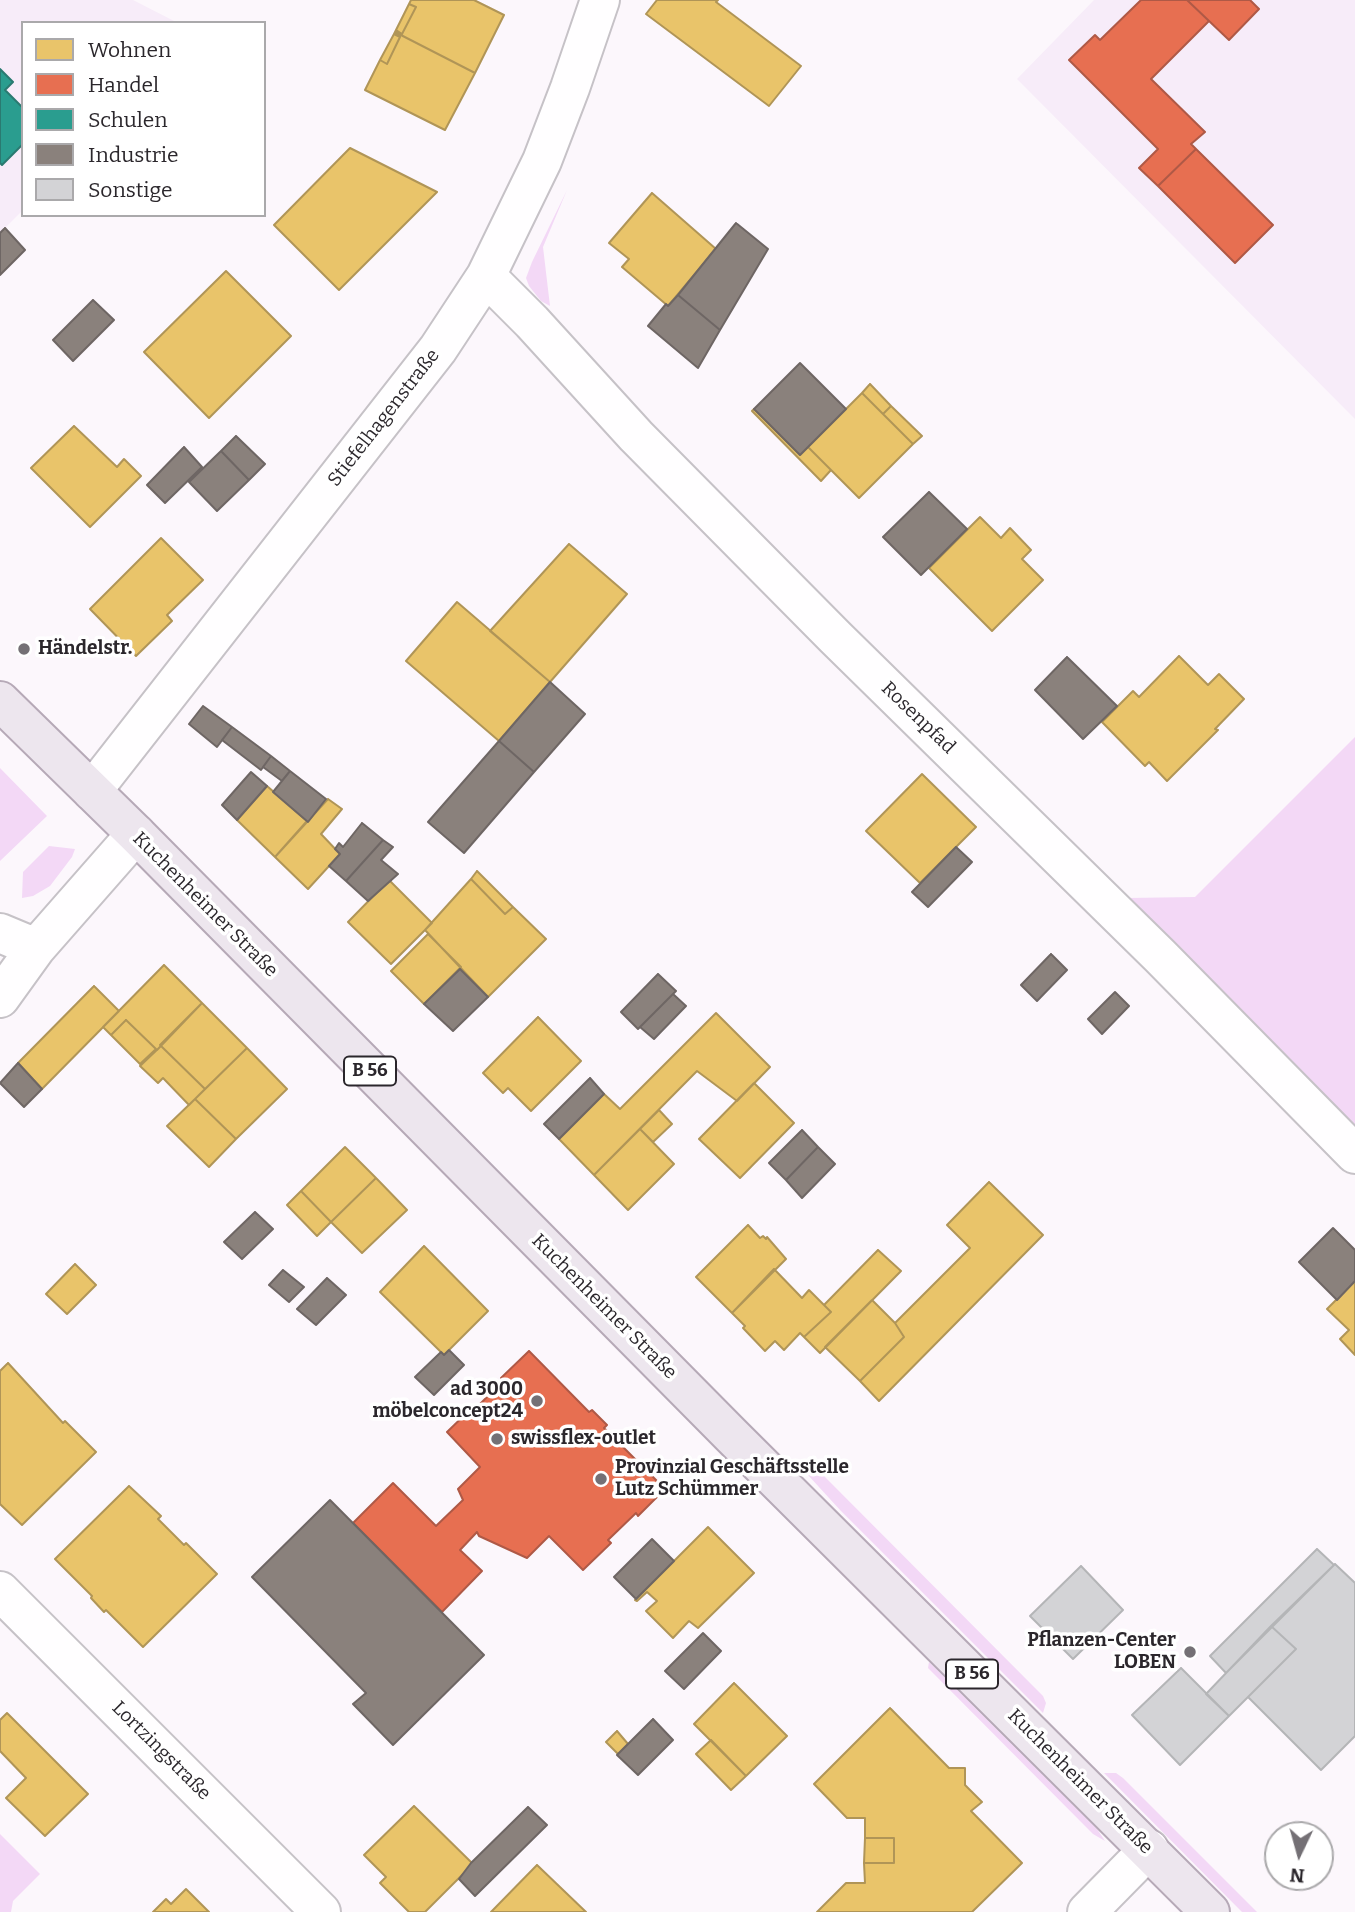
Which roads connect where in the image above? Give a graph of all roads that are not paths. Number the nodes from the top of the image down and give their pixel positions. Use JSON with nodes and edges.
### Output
{"nodes":[{"id":1,"x":600,"y":0,"type":"edge"},
{"id":2,"x":486,"y":276,"type":"junction"},
{"id":3,"x":0,"y":701,"type":"edge"},
{"id":4,"x":92,"y":791,"type":"junction"},
{"id":5,"x":135,"y":834,"type":"junction"},
{"id":6,"x":0,"y":933,"type":"edge"},
{"id":7,"x":36,"y":948,"type":"junction"},
{"id":8,"x":0,"y":998,"type":"edge"},
{"id":9,"x":1355,"y":1154,"type":"edge"},
{"id":10,"x":0,"y":1591,"type":"edge"},
{"id":11,"x":1149,"y":1849,"type":"junction"},
{"id":12,"x":321,"y":1912,"type":"edge"},
{"id":13,"x":1087,"y":1912,"type":"edge"},
{"id":14,"x":1210,"y":1912,"type":"edge"}],
"edges":[{"from":1,"to":2,"type":"street","name":"Stiefelhagenstraße"},
{"from":2,"to":4,"type":"street","name":"Stiefelhagenstraße"},
{"from":2,"to":9,"type":"street","name":"Rosenpfad"},
{"from":3,"to":4,"type":"main road","name":"Kuchenheimer Straße","number":"B 56"},
{"from":4,"to":5,"type":"main road","name":"Kuchenheimer Straße","number":"B 56"},
{"from":5,"to":7,"type":"street"},
{"from":5,"to":11,"type":"main road","name":"Kuchenheimer Straße","number":"B 56"},
{"from":6,"to":7,"type":"street"},
{"from":7,"to":8,"type":"street"},
{"from":10,"to":12,"type":"street","name":"Lortzingstraße"},
{"from":11,"to":13,"type":"street"},
{"from":11,"to":14,"type":"main road","name":"Kuchenheimer Straße","number":"B 56"}]}
